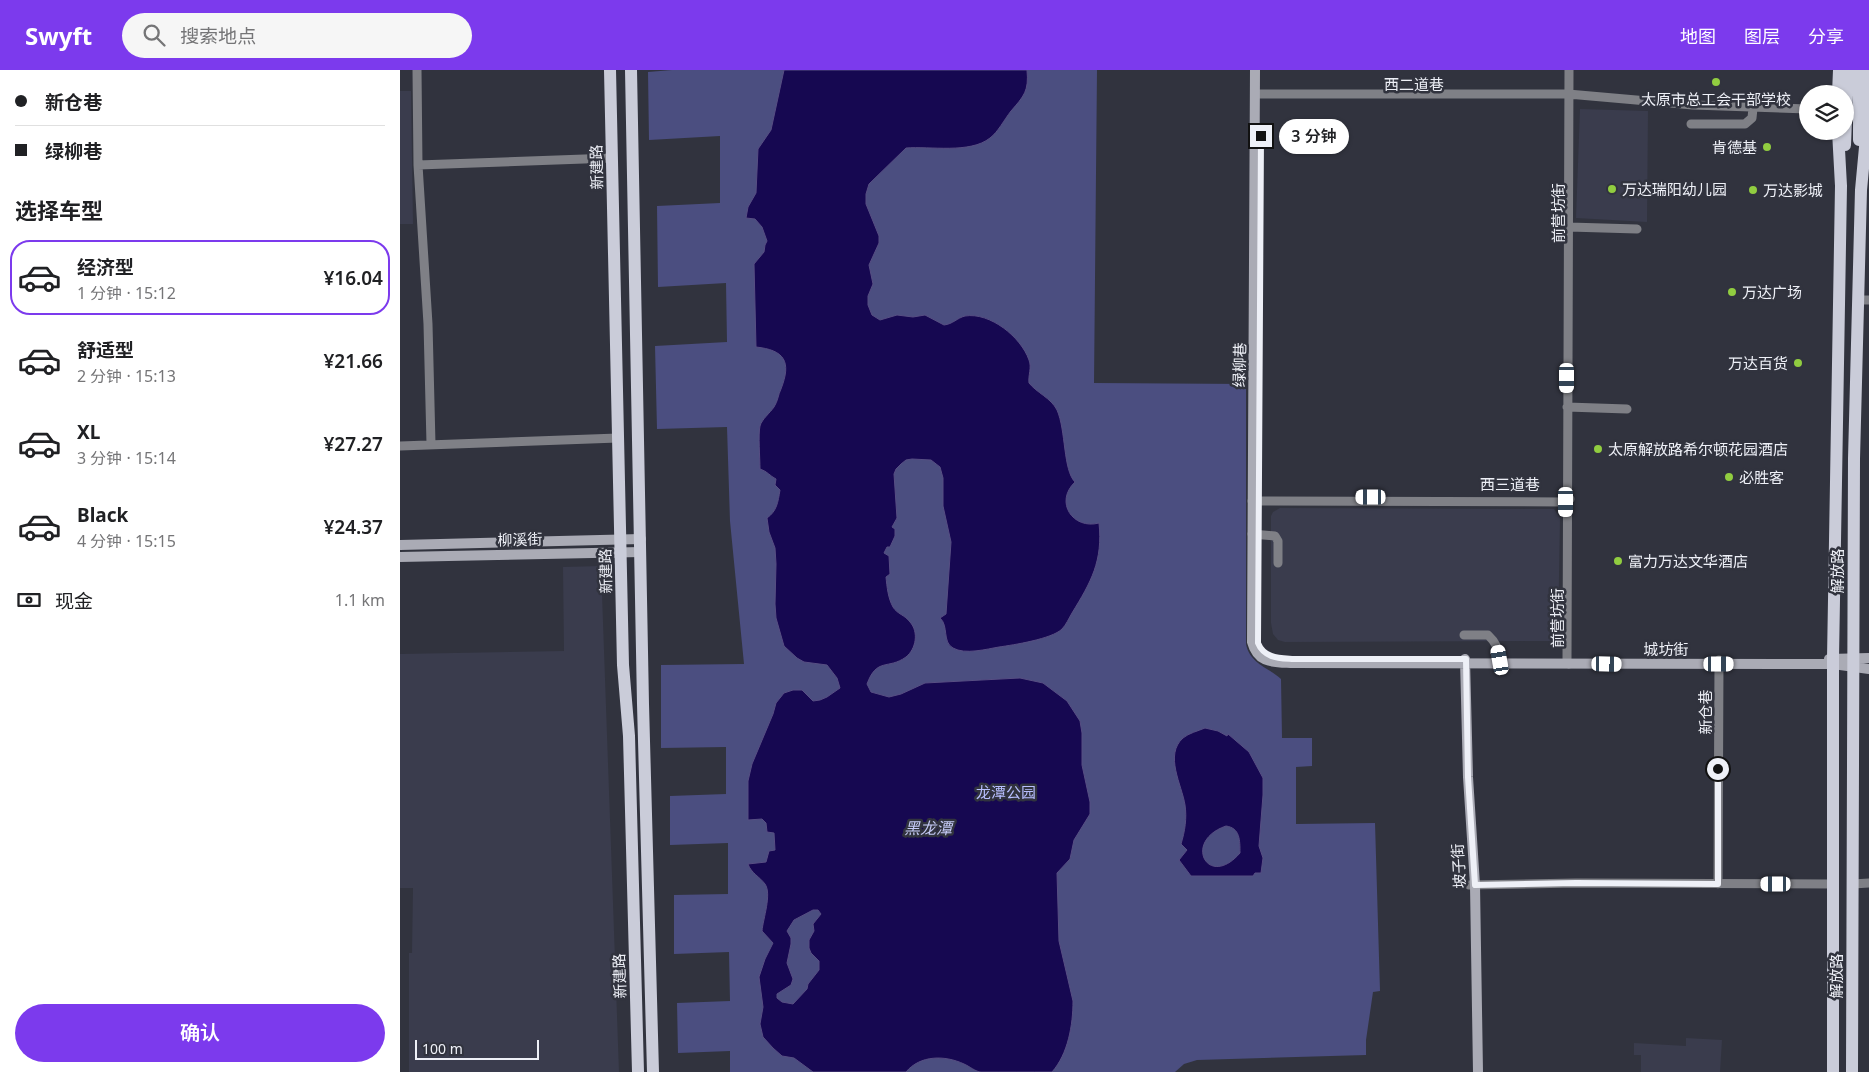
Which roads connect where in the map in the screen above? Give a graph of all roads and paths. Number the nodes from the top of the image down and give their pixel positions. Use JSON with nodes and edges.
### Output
{"nodes":[{"id":1,"x":417,"y":70,"type":"edge"},
{"id":2,"x":610,"y":70,"type":"edge"},
{"id":3,"x":631,"y":70,"type":"edge"},
{"id":4,"x":1255,"y":70,"type":"edge"},
{"id":5,"x":1261,"y":70,"type":"edge"},
{"id":6,"x":1569,"y":70,"type":"edge"},
{"id":7,"x":1573,"y":70,"type":"edge"},
{"id":8,"x":1839,"y":70,"type":"edge"},
{"id":9,"x":1848,"y":70,"type":"edge"},
{"id":10,"x":1859,"y":70,"type":"edge"},
{"id":11,"x":1869,"y":70,"type":"edge"},
{"id":12,"x":1838,"y":85,"type":"edge"},
{"id":13,"x":1258,"y":95,"type":"junction"},
{"id":14,"x":1570,"y":95,"type":"junction"},
{"id":15,"x":1753,"y":108,"type":"junction"},
{"id":16,"x":1799,"y":109,"type":"edge"},
{"id":17,"x":1863,"y":112,"type":"edge"},
{"id":18,"x":1691,"y":124,"type":"dead end"},
{"id":19,"x":1838,"y":140,"type":"edge"},
{"id":20,"x":612,"y":158,"type":"junction"},
{"id":21,"x":418,"y":164,"type":"junction"},
{"id":22,"x":1841,"y":186,"type":"junction"},
{"id":23,"x":1570,"y":227,"type":"junction"},
{"id":24,"x":1637,"y":229,"type":"dead end"},
{"id":25,"x":1864,"y":300,"type":"edge"},
{"id":26,"x":1569,"y":407,"type":"junction"},
{"id":27,"x":1627,"y":409,"type":"dead end"},
{"id":28,"x":618,"y":438,"type":"junction"},
{"id":29,"x":432,"y":444,"type":"junction"},
{"id":30,"x":400,"y":446,"type":"edge"},
{"id":31,"x":1255,"y":499,"type":"junction"},
{"id":32,"x":1568,"y":499,"type":"junction"},
{"id":33,"x":1255,"y":534,"type":"junction"},
{"id":34,"x":400,"y":545,"type":"edge"},
{"id":35,"x":621,"y":545,"type":"junction"},
{"id":36,"x":641,"y":545,"type":"junction"},
{"id":37,"x":400,"y":557,"type":"edge"},
{"id":38,"x":1278,"y":563,"type":"dead end"},
{"id":39,"x":1464,"y":635,"type":"dead end"},
{"id":40,"x":1261,"y":654,"type":"joint"},
{"id":41,"x":1869,"y":658,"type":"edge"},
{"id":42,"x":1463,"y":661,"type":"junction"},
{"id":43,"x":1569,"y":661,"type":"junction"},
{"id":44,"x":1500,"y":662,"type":"junction"},
{"id":45,"x":1719,"y":662,"type":"junction"},
{"id":46,"x":1833,"y":662,"type":"junction"},
{"id":47,"x":1854,"y":663,"type":"junction"},
{"id":48,"x":1869,"y":669,"type":"edge"},
{"id":49,"x":1869,"y":883,"type":"edge"},
{"id":50,"x":1718,"y":884,"type":"junction"},
{"id":51,"x":1833,"y":884,"type":"junction"},
{"id":52,"x":1853,"y":884,"type":"junction"},
{"id":53,"x":1472,"y":885,"type":"junction"},
{"id":54,"x":638,"y":1072,"type":"edge"},
{"id":55,"x":654,"y":1072,"type":"edge"},
{"id":56,"x":1473,"y":1072,"type":"edge"},
{"id":57,"x":1478,"y":1072,"type":"edge"},
{"id":58,"x":1833,"y":1072,"type":"edge"},
{"id":59,"x":1852,"y":1072,"type":"edge"}],
"edges":[{"from":1,"to":21,"type":"street"},
{"from":2,"to":20,"type":"main road","name":"新建路"},
{"from":3,"to":36,"type":"main road"},
{"from":4,"to":13,"type":"street","name":"绿柳巷"},
{"from":5,"to":13,"type":"street","name":"绿柳巷"},
{"from":6,"to":14,"type":"street"},
{"from":7,"to":14,"type":"street"},
{"from":8,"to":12,"type":"main road"},
{"from":9,"to":17,"type":"main road","name":"解放路"},
{"from":10,"to":17,"type":"main road","name":"解放路"},
{"from":11,"to":17,"type":"main road","name":"解放路"},
{"from":13,"to":14,"type":"street","name":"西二道巷"},
{"from":13,"to":31,"type":"street","name":"绿柳巷"},
{"from":14,"to":15,"type":"street","name":"西二道巷"},
{"from":14,"to":23,"type":"street","name":"前营坊街"},
{"from":15,"to":16,"type":"street","name":"西二道巷"},
{"from":15,"to":18,"type":"street"},
{"from":17,"to":22,"type":"main road"},
{"from":17,"to":25,"type":"main road","name":"解放路"},
{"from":19,"to":22,"type":"main road","name":"解放路"},
{"from":20,"to":21,"type":"street"},
{"from":20,"to":28,"type":"main road","name":"新建路"},
{"from":21,"to":29,"type":"street"},
{"from":22,"to":46,"type":"main road","name":"解放路"},
{"from":23,"to":24,"type":"street"},
{"from":23,"to":26,"type":"street","name":"前营坊街"},
{"from":25,"to":47,"type":"main road","name":"解放路"},
{"from":26,"to":27,"type":"street"},
{"from":26,"to":32,"type":"street","name":"前营坊街"},
{"from":28,"to":29,"type":"street"},
{"from":28,"to":35,"type":"main road","name":"新建路"},
{"from":29,"to":30,"type":"street"},
{"from":31,"to":32,"type":"street","name":"西三道巷"},
{"from":31,"to":33,"type":"street","name":"绿柳巷"},
{"from":32,"to":43,"type":"street","name":"前营坊街"},
{"from":33,"to":38,"type":"street"},
{"from":33,"to":40,"type":"street","name":"绿柳巷"},
{"from":34,"to":35,"type":"street","name":"柳溪街"},
{"from":35,"to":36,"type":"street","name":"柳溪街"},
{"from":35,"to":37,"type":"street","name":"柳溪街"},
{"from":35,"to":54,"type":"main road","name":"新建路"},
{"from":36,"to":55,"type":"main road"},
{"from":39,"to":44,"type":"street"},
{"from":40,"to":42,"type":"street","name":"城坊街"},
{"from":41,"to":47,"type":"street"},
{"from":42,"to":44,"type":"street","name":"城坊街"},
{"from":42,"to":53,"type":"street","name":"坡子街"},
{"from":43,"to":44,"type":"street","name":"城坊街"},
{"from":43,"to":45,"type":"street","name":"城坊街"},
{"from":45,"to":46,"type":"street","name":"城坊街"},
{"from":45,"to":50,"type":"street","name":"新仓巷"},
{"from":46,"to":47,"type":"street","name":"城坊街"},
{"from":46,"to":51,"type":"main road","name":"解放路"},
{"from":47,"to":48,"type":"street"},
{"from":47,"to":52,"type":"main road","name":"解放路"},
{"from":49,"to":52,"type":"street"},
{"from":50,"to":51,"type":"street"},
{"from":50,"to":53,"type":"street"},
{"from":51,"to":58,"type":"main road","name":"解放路"},
{"from":52,"to":59,"type":"main road","name":"解放路"},
{"from":53,"to":56,"type":"street","name":"坡子街"},
{"from":53,"to":57,"type":"street","name":"坡子街"}]}
